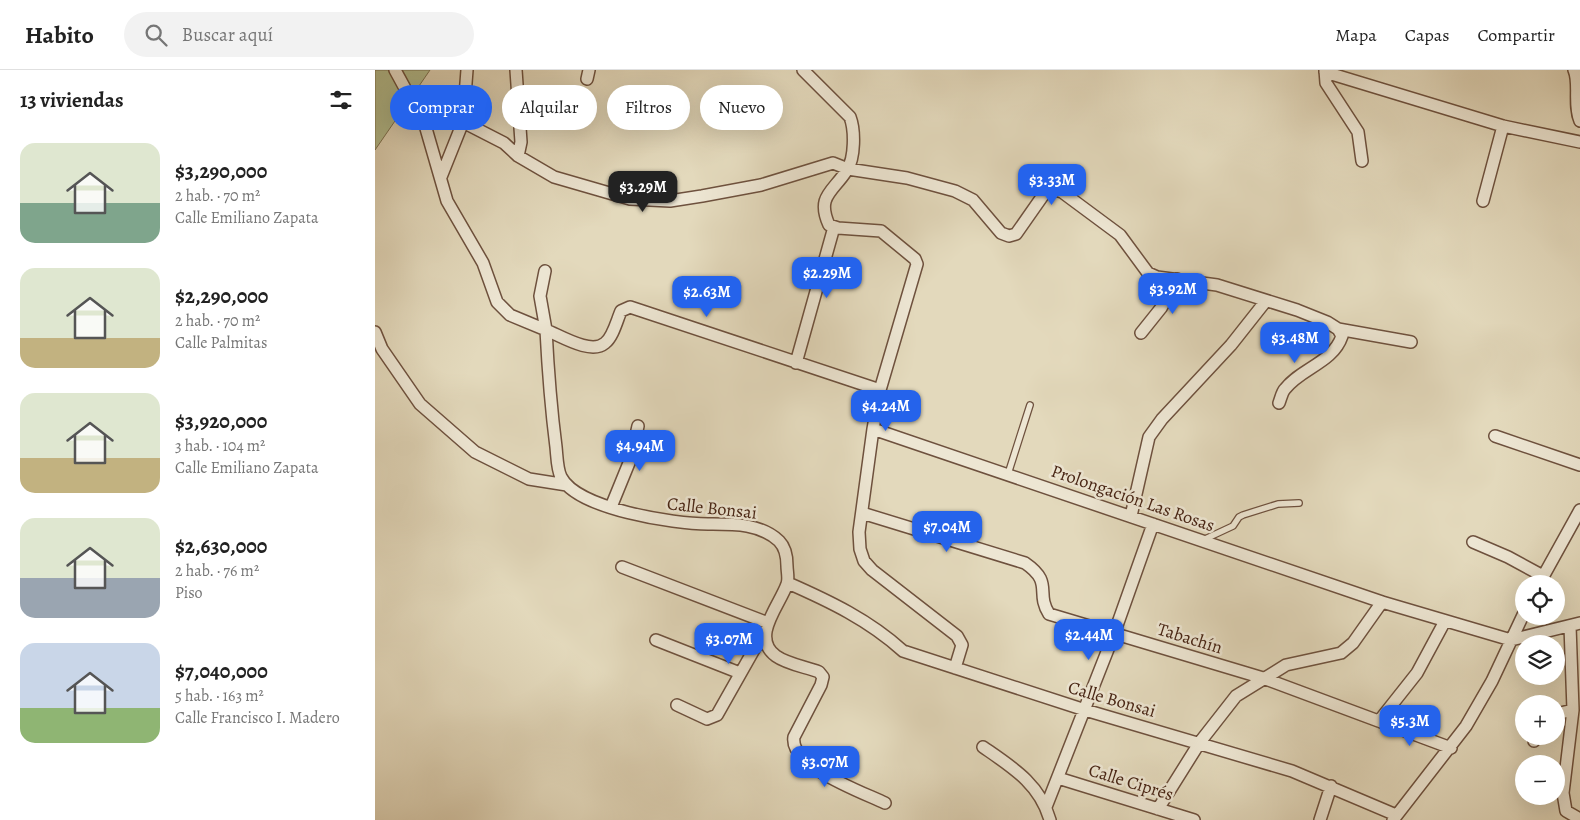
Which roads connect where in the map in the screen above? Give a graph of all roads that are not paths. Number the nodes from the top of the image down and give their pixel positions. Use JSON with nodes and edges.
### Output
{"nodes":[{"id":1,"x":395,"y":70,"type":"edge"},
{"id":2,"x":467,"y":70,"type":"edge"},
{"id":3,"x":803,"y":70,"type":"edge"},
{"id":4,"x":1574,"y":70,"type":"edge"},
{"id":5,"x":1325,"y":71,"type":"edge"},
{"id":6,"x":515,"y":73,"type":"edge"},
{"id":7,"x":466,"y":85,"type":"edge"},
{"id":8,"x":1580,"y":121,"type":"edge"},
{"id":9,"x":1503,"y":126,"type":"junction"},
{"id":10,"x":460,"y":130,"type":"edge"},
{"id":11,"x":479,"y":130,"type":"edge"},
{"id":12,"x":1580,"y":142,"type":"edge"},
{"id":13,"x":518,"y":156,"type":"junction"},
{"id":14,"x":1362,"y":161,"type":"dead end"},
{"id":15,"x":848,"y":169,"type":"junction"},
{"id":16,"x":441,"y":177,"type":"junction"},
{"id":17,"x":1483,"y":201,"type":"dead end"},
{"id":18,"x":834,"y":227,"type":"junction"},
{"id":19,"x":545,"y":271,"type":"dead end"},
{"id":20,"x":1177,"y":279,"type":"junction"},
{"id":21,"x":1265,"y":302,"type":"junction"},
{"id":22,"x":1338,"y":329,"type":"junction"},
{"id":23,"x":546,"y":330,"type":"junction"},
{"id":24,"x":375,"y":332,"type":"edge"},
{"id":25,"x":1141,"y":333,"type":"dead end"},
{"id":26,"x":1411,"y":342,"type":"dead end"},
{"id":27,"x":795,"y":363,"type":"junction"},
{"id":28,"x":880,"y":390,"type":"junction"},
{"id":29,"x":1279,"y":403,"type":"dead end"},
{"id":30,"x":1030,"y":405,"type":"dead end"},
{"id":31,"x":638,"y":426,"type":"dead end"},
{"id":32,"x":873,"y":429,"type":"junction"},
{"id":33,"x":1495,"y":436,"type":"dead end"},
{"id":34,"x":1580,"y":465,"type":"edge"},
{"id":35,"x":1008,"y":474,"type":"junction"},
{"id":36,"x":567,"y":485,"type":"junction"},
{"id":37,"x":1299,"y":502,"type":"dead end"},
{"id":38,"x":611,"y":507,"type":"junction"},
{"id":39,"x":1580,"y":510,"type":"edge"},
{"id":40,"x":862,"y":513,"type":"junction"},
{"id":41,"x":1131,"y":516,"type":"junction"},
{"id":42,"x":1577,"y":523,"type":"edge"},
{"id":43,"x":1153,"y":524,"type":"junction"},
{"id":44,"x":1203,"y":540,"type":"junction"},
{"id":45,"x":1473,"y":542,"type":"dead end"},
{"id":46,"x":622,"y":566,"type":"dead end"},
{"id":47,"x":1534,"y":575,"type":"edge"},
{"id":48,"x":1544,"y":575,"type":"edge"},
{"id":49,"x":787,"y":583,"type":"junction"},
{"id":50,"x":1382,"y":602,"type":"junction"},
{"id":51,"x":1445,"y":621,"type":"junction"},
{"id":52,"x":768,"y":623,"type":"junction"},
{"id":53,"x":1575,"y":624,"type":"edge"},
{"id":54,"x":1518,"y":625,"type":"edge"},
{"id":55,"x":1114,"y":634,"type":"junction"},
{"id":56,"x":766,"y":639,"type":"junction"},
{"id":57,"x":656,"y":640,"type":"dead end"},
{"id":58,"x":1511,"y":640,"type":"junction"},
{"id":59,"x":955,"y":668,"type":"junction"},
{"id":60,"x":740,"y":673,"type":"junction"},
{"id":61,"x":1263,"y":678,"type":"junction"},
{"id":62,"x":677,"y":705,"type":"dead end"},
{"id":63,"x":1085,"y":710,"type":"junction"},
{"id":64,"x":1573,"y":710,"type":"junction"},
{"id":65,"x":1565,"y":712,"type":"edge"},
{"id":66,"x":1379,"y":721,"type":"junction"},
{"id":67,"x":1199,"y":742,"type":"junction"},
{"id":68,"x":983,"y":747,"type":"dead end"},
{"id":69,"x":1451,"y":748,"type":"junction"},
{"id":70,"x":1058,"y":778,"type":"junction"},
{"id":71,"x":1331,"y":786,"type":"junction"},
{"id":72,"x":885,"y":802,"type":"dead end"},
{"id":73,"x":1047,"y":807,"type":"junction"},
{"id":74,"x":1158,"y":809,"type":"junction"},
{"id":75,"x":1395,"y":817,"type":"edge"},
{"id":76,"x":1050,"y":820,"type":"edge"},
{"id":77,"x":1195,"y":820,"type":"edge"},
{"id":78,"x":1320,"y":820,"type":"edge"},
{"id":79,"x":1580,"y":820,"type":"edge"}],
"edges":[{"from":1,"to":16,"type":"street"},
{"from":2,"to":7,"type":"street"},
{"from":3,"to":15,"type":"street"},
{"from":4,"to":8,"type":"street"},
{"from":5,"to":9,"type":"street"},
{"from":5,"to":14,"type":"street"},
{"from":6,"to":13,"type":"street"},
{"from":9,"to":12,"type":"street"},
{"from":9,"to":17,"type":"street"},
{"from":10,"to":16,"type":"street"},
{"from":11,"to":13,"type":"street"},
{"from":13,"to":15,"type":"street"},
{"from":15,"to":18,"type":"street"},
{"from":15,"to":20,"type":"street"},
{"from":16,"to":23,"type":"street"},
{"from":18,"to":27,"type":"street"},
{"from":18,"to":28,"type":"street"},
{"from":19,"to":23,"type":"street"},
{"from":20,"to":21,"type":"street"},
{"from":20,"to":25,"type":"street"},
{"from":21,"to":22,"type":"street"},
{"from":21,"to":41,"type":"street"},
{"from":22,"to":26,"type":"street"},
{"from":22,"to":29,"type":"street"},
{"from":23,"to":27,"type":"street"},
{"from":23,"to":36,"type":"street"},
{"from":24,"to":36,"type":"street","name":"Calle Bonsai"},
{"from":27,"to":28,"type":"street"},
{"from":28,"to":32,"type":"street"},
{"from":30,"to":35,"type":"lane"},
{"from":31,"to":38,"type":"street"},
{"from":32,"to":35,"type":"street","name":"Prolongación Las Rosas"},
{"from":32,"to":40,"type":"street"},
{"from":33,"to":34,"type":"street"},
{"from":35,"to":41,"type":"street","name":"Prolongación Las Rosas"},
{"from":36,"to":38,"type":"street","name":"Calle Bonsai"},
{"from":37,"to":44,"type":"lane"},
{"from":38,"to":49,"type":"street","name":"Calle Bonsai"},
{"from":39,"to":42,"type":"street"},
{"from":40,"to":55,"type":"street","name":"Tabachín"},
{"from":40,"to":59,"type":"street"},
{"from":41,"to":43,"type":"street","name":"Prolongación Las Rosas"},
{"from":42,"to":48,"type":"street"},
{"from":43,"to":44,"type":"street","name":"Prolongación Las Rosas"},
{"from":43,"to":55,"type":"street"},
{"from":44,"to":50,"type":"street","name":"Prolongación Las Rosas"},
{"from":45,"to":47,"type":"street"},
{"from":46,"to":52,"type":"street"},
{"from":49,"to":52,"type":"street"},
{"from":49,"to":59,"type":"street","name":"Calle Bonsai"},
{"from":50,"to":51,"type":"street","name":"Prolongación Las Rosas"},
{"from":50,"to":61,"type":"street"},
{"from":51,"to":58,"type":"street","name":"Prolongación Las Rosas"},
{"from":51,"to":66,"type":"street"},
{"from":52,"to":56,"type":"street"},
{"from":53,"to":58,"type":"street"},
{"from":53,"to":64,"type":"street"},
{"from":54,"to":58,"type":"street"},
{"from":55,"to":61,"type":"street","name":"Tabachín"},
{"from":55,"to":63,"type":"street"},
{"from":56,"to":60,"type":"street"},
{"from":56,"to":72,"type":"street"},
{"from":57,"to":60,"type":"street"},
{"from":58,"to":69,"type":"street"},
{"from":59,"to":63,"type":"street","name":"Calle Bonsai"},
{"from":60,"to":62,"type":"street"},
{"from":61,"to":66,"type":"street","name":"Tabachín"},
{"from":61,"to":67,"type":"street"},
{"from":63,"to":67,"type":"street","name":"Calle Bonsai"},
{"from":63,"to":70,"type":"street"},
{"from":64,"to":65,"type":"street"},
{"from":64,"to":79,"type":"street"},
{"from":66,"to":69,"type":"street","name":"Tabachín"},
{"from":67,"to":71,"type":"street","name":"Calle Bonsai"},
{"from":67,"to":74,"type":"street"},
{"from":68,"to":73,"type":"street"},
{"from":69,"to":75,"type":"street"},
{"from":70,"to":73,"type":"street"},
{"from":70,"to":74,"type":"street","name":"Calle Ciprés"},
{"from":71,"to":75,"type":"street","name":"Calle Bonsai"},
{"from":71,"to":78,"type":"street"},
{"from":73,"to":76,"type":"street"},
{"from":74,"to":77,"type":"street","name":"Calle Ciprés"}]}
